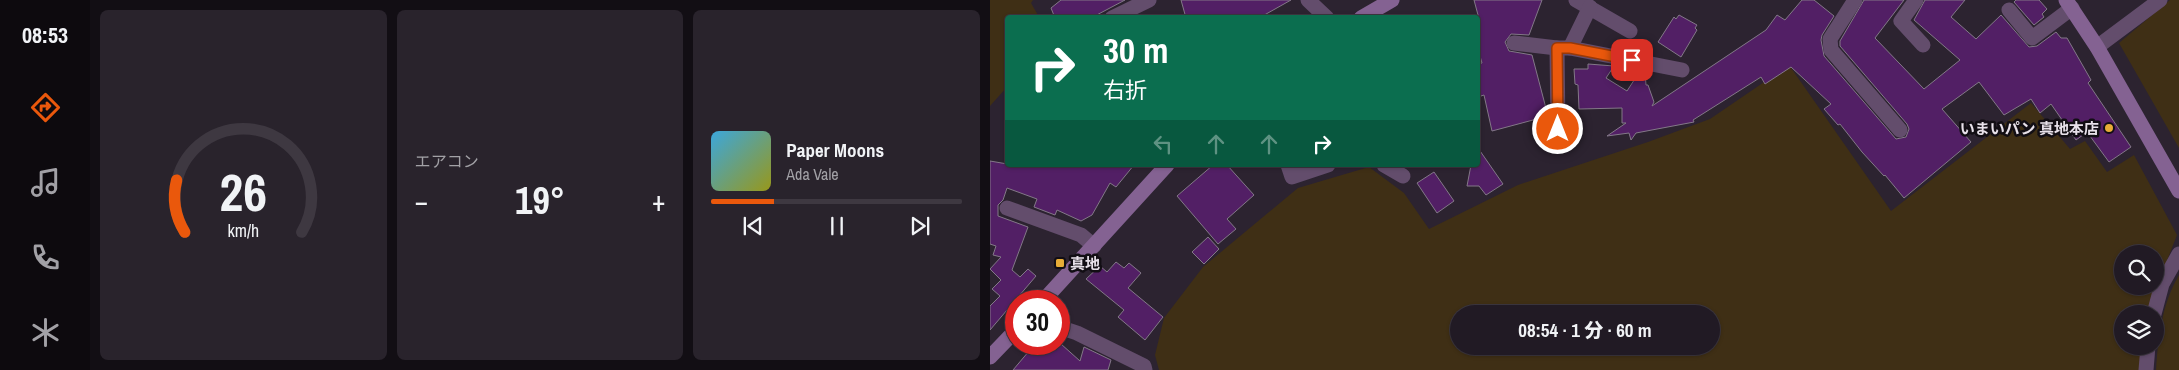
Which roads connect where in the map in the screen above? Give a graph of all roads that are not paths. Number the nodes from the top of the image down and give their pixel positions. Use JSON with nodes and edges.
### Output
{"nodes":[{"id":1,"x":1149,"y":0,"type":"edge"},
{"id":2,"x":1308,"y":0,"type":"edge"},
{"id":3,"x":1392,"y":0,"type":"edge"},
{"id":4,"x":1576,"y":0,"type":"edge"},
{"id":5,"x":1854,"y":0,"type":"edge"},
{"id":6,"x":1916,"y":0,"type":"edge"},
{"id":7,"x":2160,"y":0,"type":"edge"},
{"id":8,"x":2069,"y":4,"type":"edge"},
{"id":9,"x":1590,"y":7,"type":"junction"},
{"id":10,"x":2009,"y":10,"type":"dead end"},
{"id":11,"x":1118,"y":15,"type":"edge"},
{"id":12,"x":1325,"y":15,"type":"edge"},
{"id":13,"x":1366,"y":15,"type":"edge"},
{"id":14,"x":1630,"y":31,"type":"dead end"},
{"id":15,"x":1514,"y":43,"type":"dead end"},
{"id":16,"x":1923,"y":45,"type":"dead end"},
{"id":17,"x":2097,"y":47,"type":"junction"},
{"id":18,"x":1563,"y":48,"type":"junction"},
{"id":19,"x":1682,"y":70,"type":"dead end"},
{"id":20,"x":1558,"y":129,"type":"dead end"},
{"id":21,"x":1900,"y":130,"type":"dead end"},
{"id":22,"x":1165,"y":167,"type":"edge"},
{"id":23,"x":1289,"y":167,"type":"edge"},
{"id":24,"x":1322,"y":167,"type":"edge"},
{"id":25,"x":1387,"y":167,"type":"edge"},
{"id":26,"x":1403,"y":176,"type":"dead end"},
{"id":27,"x":2179,"y":191,"type":"edge"},
{"id":28,"x":1007,"y":208,"type":"dead end"},
{"id":29,"x":1094,"y":246,"type":"junction"},
{"id":30,"x":2179,"y":254,"type":"edge"},
{"id":31,"x":1053,"y":290,"type":"edge"},
{"id":32,"x":2156,"y":305,"type":"edge"},
{"id":33,"x":1070,"y":331,"type":"edge"},
{"id":34,"x":1005,"y":341,"type":"edge"},
{"id":35,"x":2147,"y":355,"type":"edge"},
{"id":36,"x":990,"y":357,"type":"edge"},
{"id":37,"x":1145,"y":370,"type":"edge"},
{"id":38,"x":2146,"y":370,"type":"edge"}],
"edges":[{"from":1,"to":11,"type":"street"},
{"from":2,"to":12,"type":"street"},
{"from":3,"to":13,"type":"main road"},
{"from":4,"to":9,"type":"street"},
{"from":5,"to":21,"type":"street"},
{"from":6,"to":16,"type":"street"},
{"from":7,"to":17,"type":"street"},
{"from":8,"to":10,"type":"street"},
{"from":8,"to":17,"type":"main road"},
{"from":9,"to":14,"type":"street"},
{"from":9,"to":18,"type":"street"},
{"from":15,"to":18,"type":"street"},
{"from":17,"to":27,"type":"main road"},
{"from":18,"to":19,"type":"street"},
{"from":18,"to":20,"type":"street"},
{"from":22,"to":29,"type":"main road"},
{"from":23,"to":24,"type":"street"},
{"from":25,"to":26,"type":"street"},
{"from":28,"to":29,"type":"street"},
{"from":29,"to":31,"type":"main road"},
{"from":30,"to":32,"type":"street"},
{"from":33,"to":37,"type":"street"},
{"from":34,"to":36,"type":"main road"},
{"from":35,"to":38,"type":"street"}]}
